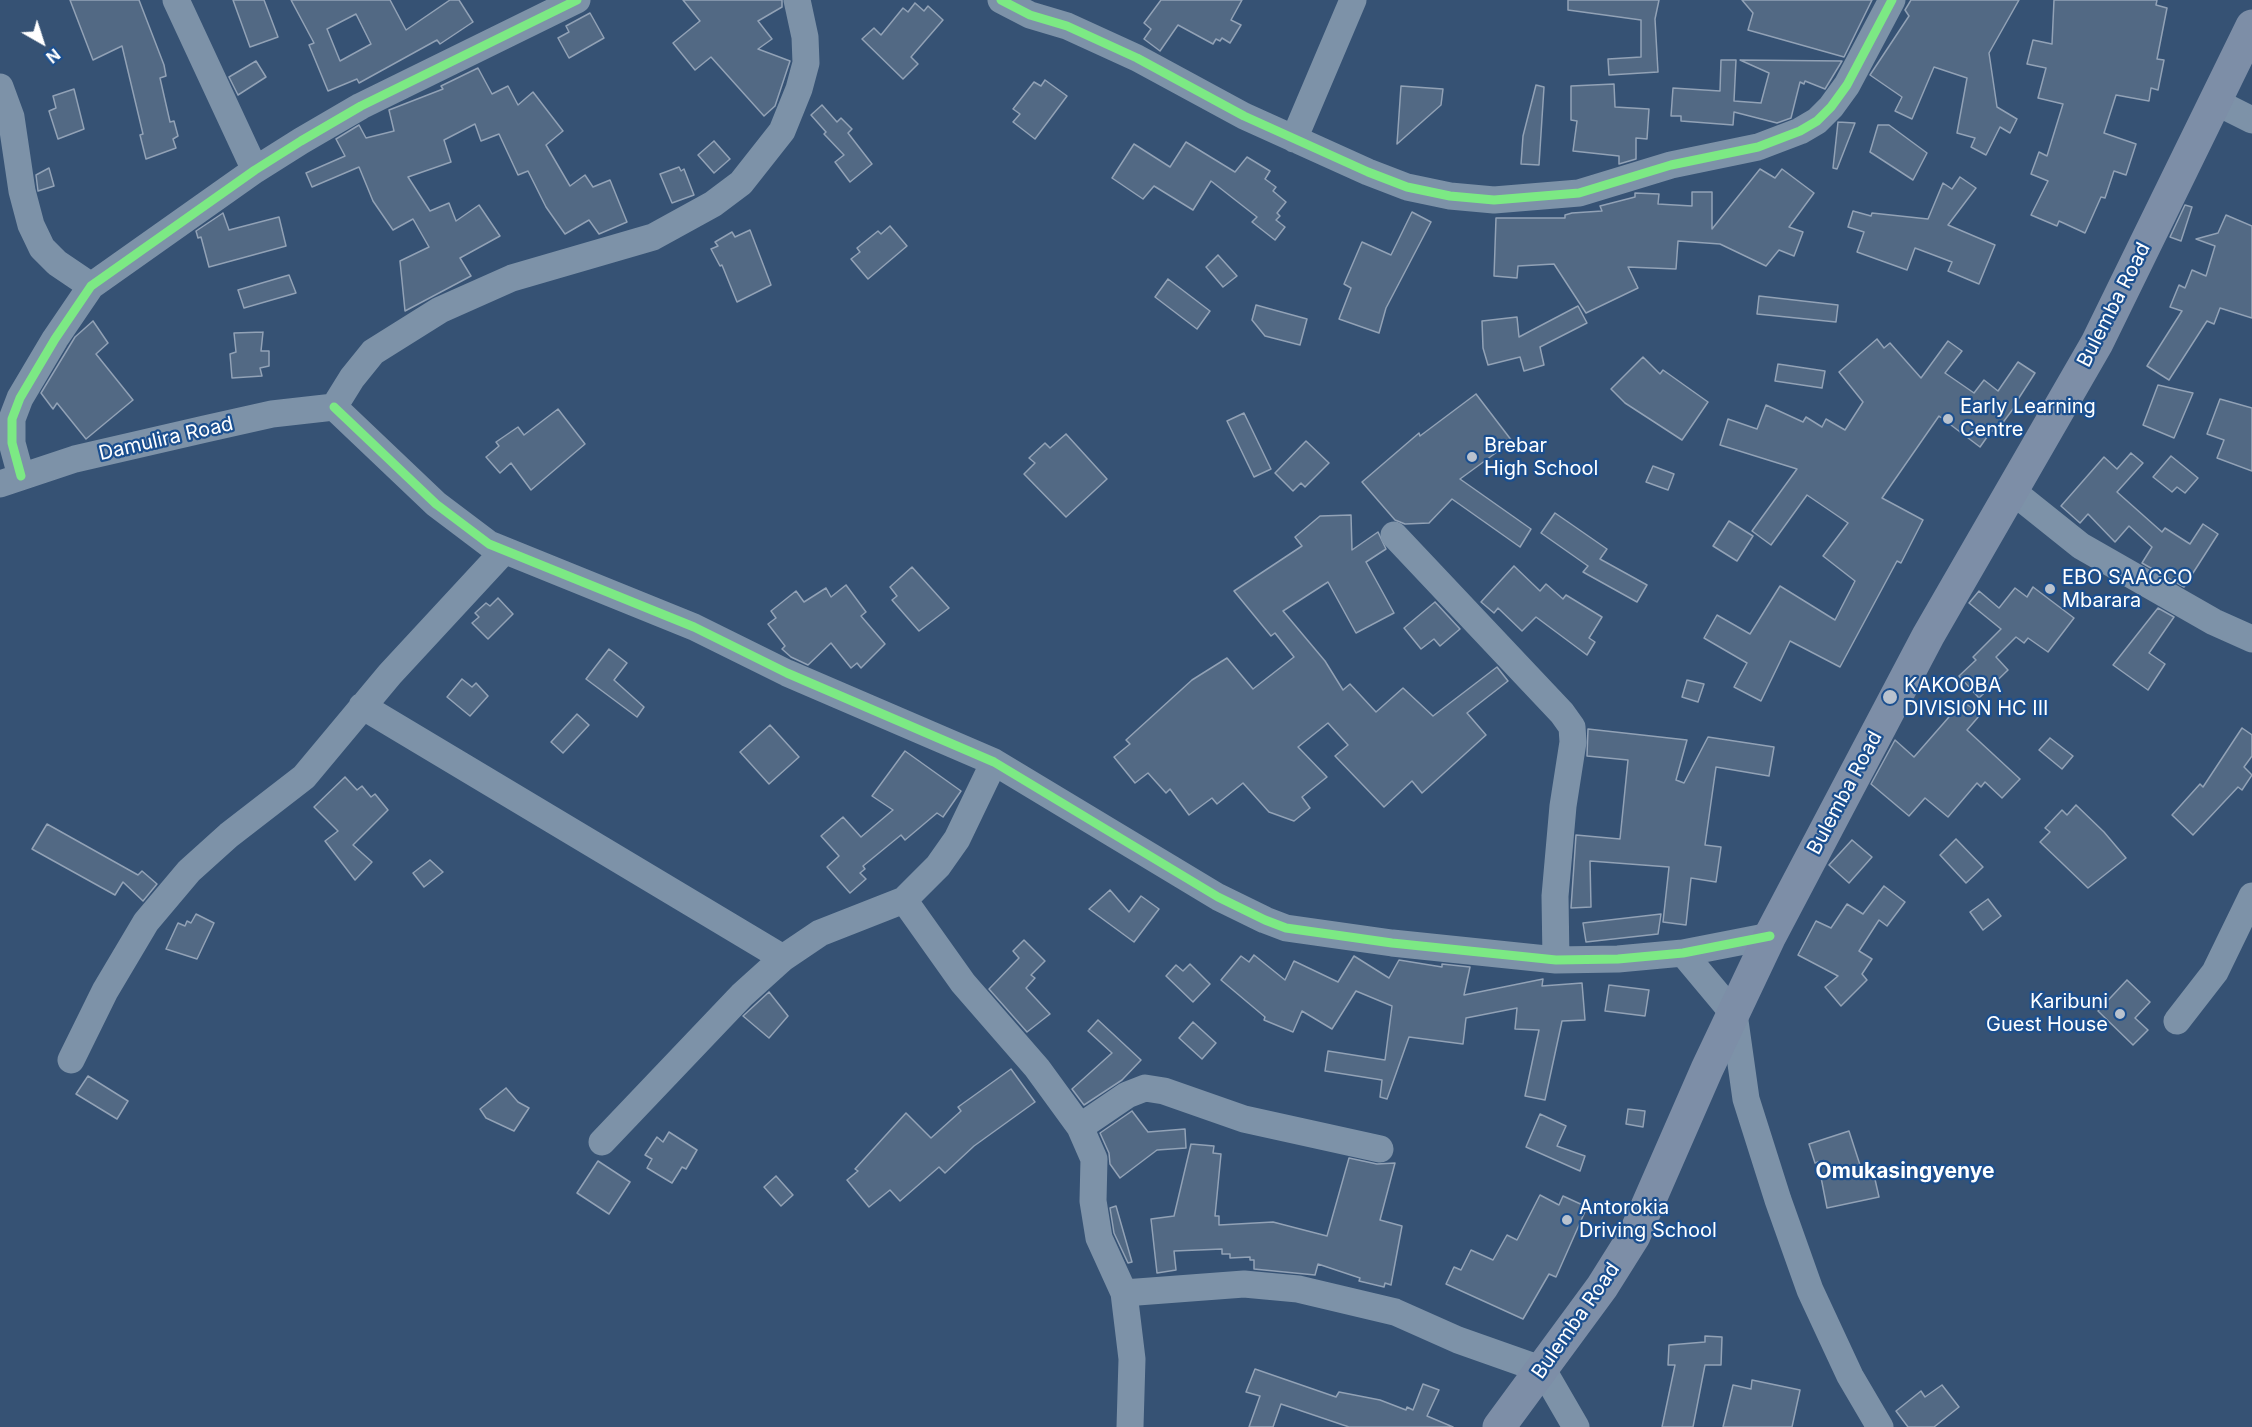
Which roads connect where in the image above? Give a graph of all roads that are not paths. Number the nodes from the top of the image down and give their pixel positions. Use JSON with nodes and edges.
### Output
{"nodes":[{"id":1,"x":176,"y":0,"type":"edge"},
{"id":2,"x":577,"y":0,"type":"edge"},
{"id":3,"x":796,"y":0,"type":"edge"},
{"id":4,"x":1001,"y":0,"type":"edge"},
{"id":5,"x":1353,"y":0,"type":"edge"},
{"id":6,"x":1892,"y":0,"type":"edge"},
{"id":7,"x":538,"y":8,"type":"edge"},
{"id":8,"x":2252,"y":26,"type":"edge"},
{"id":9,"x":0,"y":87,"type":"edge"},
{"id":10,"x":2214,"y":101,"type":"junction"},
{"id":11,"x":2252,"y":120,"type":"edge"},
{"id":12,"x":1294,"y":139,"type":"junction"},
{"id":13,"x":255,"y":170,"type":"junction"},
{"id":14,"x":91,"y":286,"type":"junction"},
{"id":15,"x":334,"y":407,"type":"junction"},
{"id":16,"x":10,"y":480,"type":"edge"},
{"id":17,"x":2011,"y":490,"type":"junction"},
{"id":18,"x":1394,"y":535,"type":"dead end"},
{"id":19,"x":503,"y":552,"type":"junction"},
{"id":20,"x":2252,"y":639,"type":"edge"},
{"id":21,"x":362,"y":706,"type":"junction"},
{"id":22,"x":994,"y":762,"type":"junction"},
{"id":23,"x":2252,"y":896,"type":"edge"},
{"id":24,"x":904,"y":900,"type":"junction"},
{"id":25,"x":1770,"y":936,"type":"junction"},
{"id":26,"x":1683,"y":952,"type":"junction"},
{"id":27,"x":783,"y":958,"type":"junction"},
{"id":28,"x":1556,"y":960,"type":"junction"},
{"id":29,"x":1734,"y":1014,"type":"junction"},
{"id":30,"x":2177,"y":1021,"type":"dead end"},
{"id":31,"x":71,"y":1060,"type":"dead end"},
{"id":32,"x":1080,"y":1127,"type":"junction"},
{"id":33,"x":602,"y":1142,"type":"dead end"},
{"id":34,"x":1380,"y":1149,"type":"dead end"},
{"id":35,"x":1124,"y":1293,"type":"junction"},
{"id":36,"x":1543,"y":1370,"type":"junction"},
{"id":37,"x":1130,"y":1427,"type":"edge"},
{"id":38,"x":1499,"y":1427,"type":"edge"},
{"id":39,"x":1576,"y":1427,"type":"edge"},
{"id":40,"x":1880,"y":1427,"type":"edge"}],
"edges":[{"from":1,"to":13,"type":"street"},
{"from":2,"to":7,"type":"street"},
{"from":3,"to":15,"type":"street"},
{"from":4,"to":12,"type":"street"},
{"from":5,"to":12,"type":"street"},
{"from":6,"to":12,"type":"street"},
{"from":7,"to":13,"type":"street"},
{"from":8,"to":10,"type":"main road","name":"Bulemba Road"},
{"from":9,"to":14,"type":"street"},
{"from":10,"to":11,"type":"street"},
{"from":10,"to":17,"type":"main road","name":"Bulemba Road"},
{"from":13,"to":14,"type":"street"},
{"from":14,"to":16,"type":"street"},
{"from":15,"to":16,"type":"street","name":"Damulira Road"},
{"from":15,"to":19,"type":"street"},
{"from":17,"to":20,"type":"street"},
{"from":17,"to":25,"type":"main road","name":"Bulemba Road"},
{"from":18,"to":28,"type":"street"},
{"from":19,"to":21,"type":"street"},
{"from":19,"to":22,"type":"street"},
{"from":21,"to":27,"type":"street"},
{"from":21,"to":31,"type":"street"},
{"from":22,"to":24,"type":"street"},
{"from":22,"to":28,"type":"street"},
{"from":23,"to":30,"type":"street"},
{"from":24,"to":27,"type":"street"},
{"from":24,"to":32,"type":"street"},
{"from":25,"to":26,"type":"street"},
{"from":25,"to":29,"type":"main road","name":"Bulemba Road"},
{"from":26,"to":28,"type":"street"},
{"from":26,"to":29,"type":"street"},
{"from":27,"to":33,"type":"street"},
{"from":29,"to":36,"type":"main road","name":"Bulemba Road"},
{"from":29,"to":40,"type":"street"},
{"from":32,"to":34,"type":"street"},
{"from":32,"to":35,"type":"street"},
{"from":35,"to":36,"type":"street"},
{"from":35,"to":37,"type":"street"},
{"from":36,"to":38,"type":"main road","name":"Bulemba Road"},
{"from":36,"to":39,"type":"street"}]}
